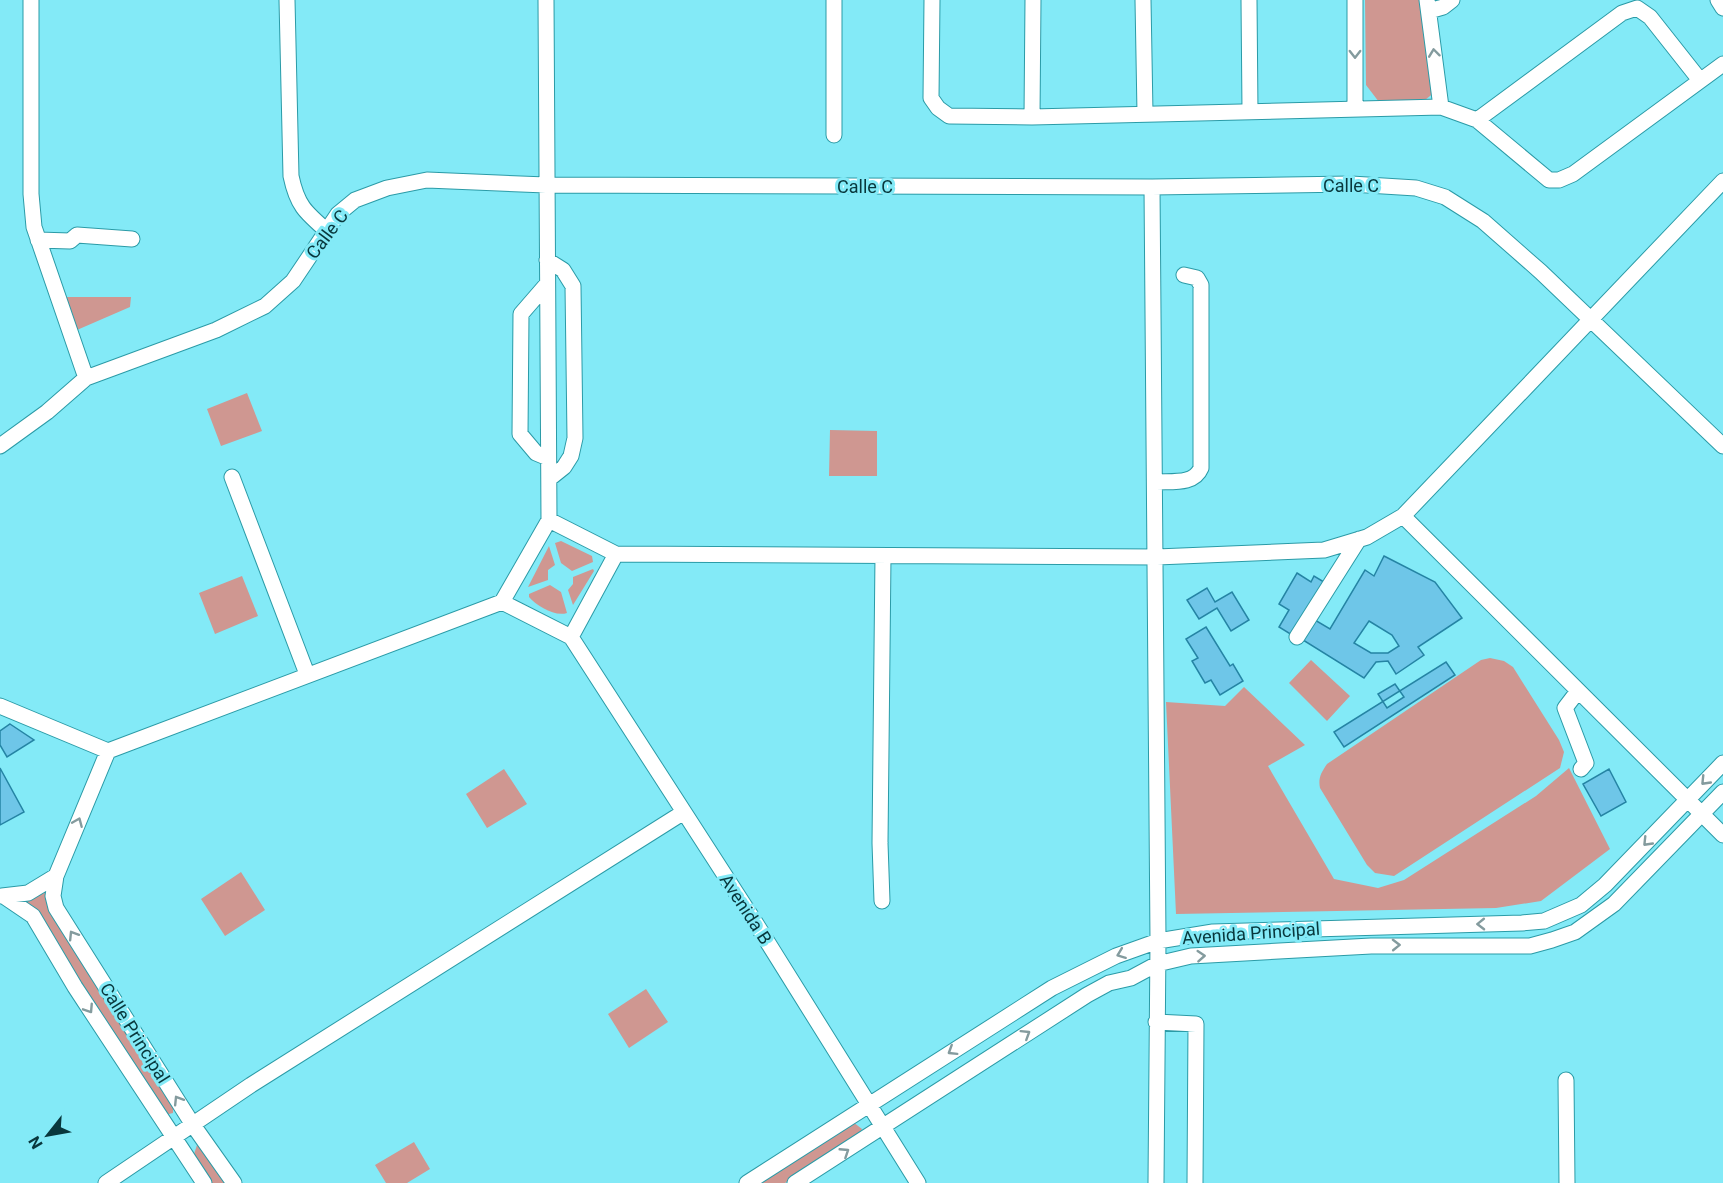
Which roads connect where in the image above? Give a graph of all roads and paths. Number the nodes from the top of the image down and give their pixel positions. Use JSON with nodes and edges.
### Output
{"nodes":[{"id":1,"x":31,"y":0,"type":"edge"},
{"id":2,"x":287,"y":0,"type":"edge"},
{"id":3,"x":546,"y":0,"type":"edge"},
{"id":4,"x":834,"y":0,"type":"edge"},
{"id":5,"x":932,"y":0,"type":"edge"},
{"id":6,"x":1033,"y":0,"type":"edge"},
{"id":7,"x":1143,"y":0,"type":"edge"},
{"id":8,"x":1249,"y":0,"type":"edge"},
{"id":9,"x":1355,"y":0,"type":"edge"},
{"id":10,"x":1452,"y":0,"type":"edge"},
{"id":11,"x":1718,"y":0,"type":"edge"},
{"id":12,"x":1428,"y":6,"type":"edge"},
{"id":13,"x":1723,"y":8,"type":"edge"},
{"id":14,"x":1723,"y":63,"type":"edge"},
{"id":15,"x":1699,"y":80,"type":"junction"},
{"id":16,"x":1441,"y":107,"type":"junction"},
{"id":17,"x":1355,"y":109,"type":"junction"},
{"id":18,"x":1250,"y":111,"type":"junction"},
{"id":19,"x":1145,"y":113,"type":"junction"},
{"id":20,"x":1032,"y":117,"type":"junction"},
{"id":21,"x":1477,"y":120,"type":"junction"},
{"id":22,"x":834,"y":135,"type":"dead end"},
{"id":23,"x":1723,"y":181,"type":"edge"},
{"id":24,"x":546,"y":185,"type":"junction"},
{"id":25,"x":1152,"y":187,"type":"junction"},
{"id":26,"x":327,"y":231,"type":"junction"},
{"id":27,"x":132,"y":239,"type":"dead end"},
{"id":28,"x":38,"y":240,"type":"junction"},
{"id":29,"x":547,"y":260,"type":"junction"},
{"id":30,"x":1184,"y":275,"type":"dead end"},
{"id":31,"x":548,"y":284,"type":"junction"},
{"id":32,"x":1590,"y":320,"type":"junction"},
{"id":33,"x":86,"y":378,"type":"junction"},
{"id":34,"x":0,"y":446,"type":"edge"},
{"id":35,"x":1723,"y":446,"type":"edge"},
{"id":36,"x":548,"y":458,"type":"junction"},
{"id":37,"x":232,"y":477,"type":"dead end"},
{"id":38,"x":549,"y":479,"type":"junction"},
{"id":39,"x":1155,"y":482,"type":"junction"},
{"id":40,"x":1403,"y":516,"type":"junction"},
{"id":41,"x":549,"y":520,"type":"junction"},
{"id":42,"x":1359,"y":539,"type":"junction"},
{"id":43,"x":616,"y":554,"type":"junction"},
{"id":44,"x":883,"y":556,"type":"junction"},
{"id":45,"x":1156,"y":557,"type":"junction"},
{"id":46,"x":502,"y":602,"type":"junction"},
{"id":47,"x":571,"y":637,"type":"junction"},
{"id":48,"x":1297,"y":637,"type":"dead end"},
{"id":49,"x":307,"y":674,"type":"junction"},
{"id":50,"x":1578,"y":691,"type":"junction"},
{"id":51,"x":0,"y":706,"type":"edge"},
{"id":52,"x":108,"y":751,"type":"junction"},
{"id":53,"x":1723,"y":763,"type":"edge"},
{"id":54,"x":1581,"y":769,"type":"dead end"},
{"id":55,"x":1723,"y":792,"type":"edge"},
{"id":56,"x":1687,"y":800,"type":"junction"},
{"id":57,"x":684,"y":812,"type":"junction"},
{"id":58,"x":1701,"y":814,"type":"junction"},
{"id":59,"x":1723,"y":835,"type":"edge"},
{"id":60,"x":56,"y":876,"type":"junction"},
{"id":61,"x":2,"y":897,"type":"edge"},
{"id":62,"x":882,"y":901,"type":"dead end"},
{"id":63,"x":1158,"y":941,"type":"junction"},
{"id":64,"x":1157,"y":964,"type":"junction"},
{"id":65,"x":1156,"y":1022,"type":"junction"},
{"id":66,"x":1566,"y":1080,"type":"dead end"},
{"id":67,"x":869,"y":1104,"type":"junction"},
{"id":68,"x":194,"y":1125,"type":"junction"},
{"id":69,"x":883,"y":1127,"type":"junction"},
{"id":70,"x":174,"y":1138,"type":"junction"},
{"id":71,"x":106,"y":1183,"type":"edge"},
{"id":72,"x":204,"y":1183,"type":"edge"},
{"id":73,"x":234,"y":1183,"type":"edge"},
{"id":74,"x":747,"y":1183,"type":"edge"},
{"id":75,"x":795,"y":1183,"type":"edge"},
{"id":76,"x":918,"y":1183,"type":"edge"},
{"id":77,"x":1156,"y":1183,"type":"edge"},
{"id":78,"x":1195,"y":1183,"type":"edge"},
{"id":79,"x":1567,"y":1183,"type":"edge"}],
"edges":[{"from":1,"to":28,"type":"street"},
{"from":2,"to":26,"type":"street"},
{"from":3,"to":24,"type":"street"},
{"from":4,"to":22,"type":"street"},
{"from":5,"to":20,"type":"street"},
{"from":6,"to":20,"type":"street"},
{"from":7,"to":19,"type":"street"},
{"from":8,"to":18,"type":"street"},
{"from":9,"to":17,"type":"street","one_way":true},
{"from":10,"to":12,"type":"street"},
{"from":11,"to":13,"type":"street"},
{"from":16,"to":12,"type":"street","one_way":true},
{"from":14,"to":15,"type":"street"},
{"from":15,"to":21,"type":"street"},
{"from":15,"to":21,"type":"street"},
{"from":16,"to":17,"type":"street"},
{"from":16,"to":21,"type":"street"},
{"from":17,"to":18,"type":"street"},
{"from":18,"to":19,"type":"street"},
{"from":19,"to":20,"type":"street"},
{"from":23,"to":32,"type":"street"},
{"from":24,"to":25,"type":"street","name":"Calle C"},
{"from":24,"to":26,"type":"street","name":"Calle C"},
{"from":24,"to":29,"type":"street"},
{"from":25,"to":32,"type":"street","name":"Calle C"},
{"from":25,"to":39,"type":"street"},
{"from":26,"to":33,"type":"street","name":"Calle C"},
{"from":27,"to":28,"type":"street"},
{"from":28,"to":33,"type":"street"},
{"from":29,"to":31,"type":"street"},
{"from":29,"to":38,"type":"street"},
{"from":30,"to":39,"type":"street"},
{"from":31,"to":36,"type":"street"},
{"from":31,"to":36,"type":"street"},
{"from":32,"to":35,"type":"street","name":"Calle C"},
{"from":32,"to":40,"type":"street"},
{"from":33,"to":34,"type":"street","name":"Calle C"},
{"from":36,"to":38,"type":"street"},
{"from":37,"to":49,"type":"street"},
{"from":38,"to":41,"type":"street"},
{"from":39,"to":45,"type":"street"},
{"from":40,"to":42,"type":"street"},
{"from":40,"to":50,"type":"street"},
{"from":41,"to":43,"type":"street"},
{"from":41,"to":46,"type":"street"},
{"from":42,"to":45,"type":"street"},
{"from":42,"to":48,"type":"street"},
{"from":43,"to":44,"type":"street"},
{"from":43,"to":47,"type":"street"},
{"from":44,"to":45,"type":"street"},
{"from":44,"to":62,"type":"street"},
{"from":45,"to":63,"type":"street"},
{"from":46,"to":47,"type":"street"},
{"from":46,"to":49,"type":"street"},
{"from":47,"to":57,"type":"street","name":"Avenida B"},
{"from":49,"to":52,"type":"street"},
{"from":50,"to":54,"type":"street"},
{"from":50,"to":56,"type":"street"},
{"from":51,"to":52,"type":"street"},
{"from":60,"to":52,"type":"street","one_way":true},
{"from":53,"to":56,"type":"street","name":"Avenida Principal","one_way":true},
{"from":55,"to":58,"type":"street","name":"Avenida Principal"},
{"from":56,"to":58,"type":"street"},
{"from":56,"to":63,"type":"street","name":"Avenida Principal","one_way":true},
{"from":57,"to":67,"type":"street","name":"Avenida B"},
{"from":57,"to":68,"type":"street"},
{"from":58,"to":59,"type":"street"},
{"from":64,"to":58,"type":"street","name":"Avenida Principal","one_way":true},
{"from":60,"to":61,"type":"street"},
{"from":68,"to":60,"type":"street","name":"Calle Principal","one_way":true},
{"from":61,"to":70,"type":"street","name":"Calle Principal","one_way":true},
{"from":63,"to":64,"type":"street"},
{"from":63,"to":67,"type":"street","name":"Avenida Principal","one_way":true},
{"from":64,"to":65,"type":"street"},
{"from":69,"to":64,"type":"street","name":"Avenida Principal","one_way":true},
{"from":65,"to":77,"type":"street"},
{"from":65,"to":78,"type":"street"},
{"from":66,"to":79,"type":"street"},
{"from":67,"to":69,"type":"street","name":"Avenida B"},
{"from":67,"to":74,"type":"street","name":"Avenida Principal"},
{"from":68,"to":70,"type":"street"},
{"from":68,"to":73,"type":"street","name":"Calle Principal"},
{"from":75,"to":69,"type":"street","name":"Avenida Principal","one_way":true},
{"from":69,"to":76,"type":"street","name":"Avenida B"},
{"from":70,"to":71,"type":"street"},
{"from":70,"to":72,"type":"street","name":"Calle Principal"}]}
